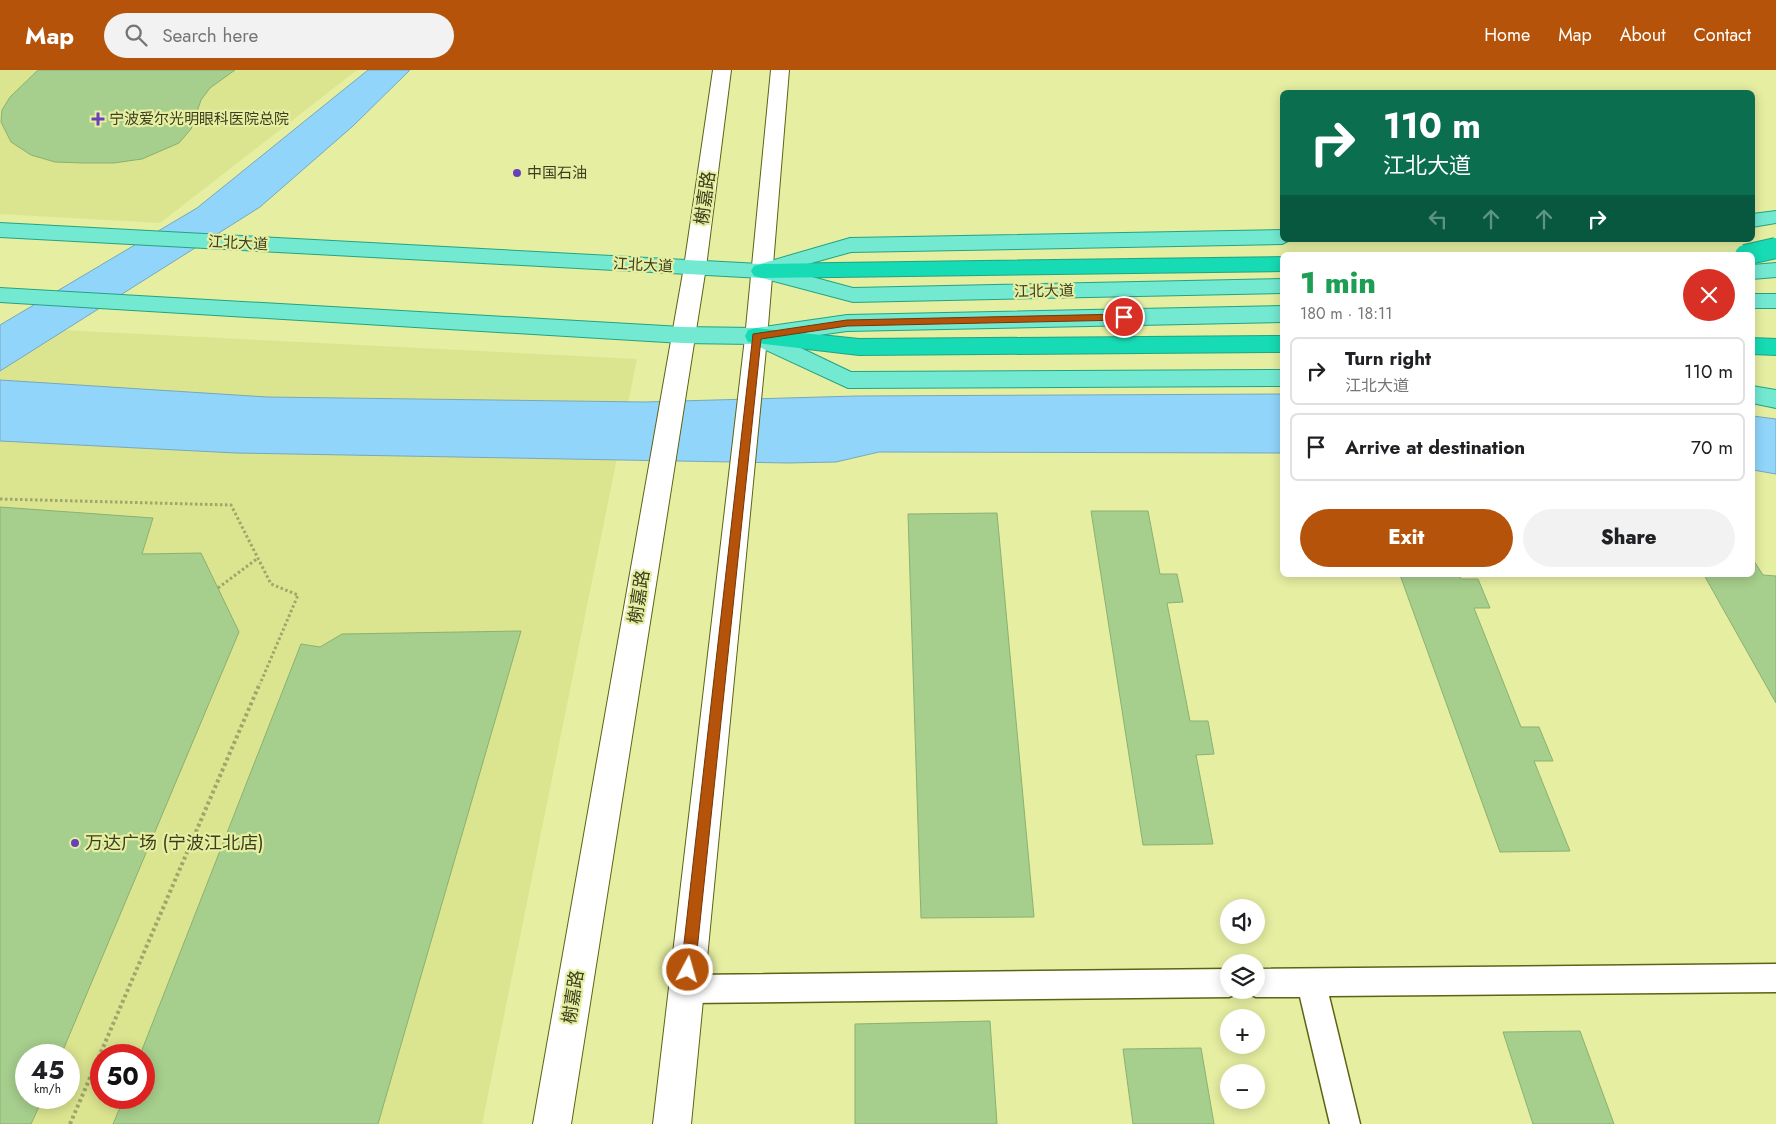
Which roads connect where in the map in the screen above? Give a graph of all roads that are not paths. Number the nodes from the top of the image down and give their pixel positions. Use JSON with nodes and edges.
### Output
{"nodes":[{"id":1,"x":722,"y":70,"type":"edge"},
{"id":2,"x":780,"y":70,"type":"edge"},
{"id":3,"x":1776,"y":216,"type":"edge"},
{"id":4,"x":1755,"y":220,"type":"edge"},
{"id":5,"x":0,"y":230,"type":"edge"},
{"id":6,"x":1280,"y":237,"type":"edge"},
{"id":7,"x":1776,"y":248,"type":"edge"},
{"id":8,"x":1755,"y":253,"type":"edge"},
{"id":9,"x":1280,"y":264,"type":"edge"},
{"id":10,"x":695,"y":267,"type":"junction"},
{"id":11,"x":762,"y":270,"type":"junction"},
{"id":12,"x":1776,"y":270,"type":"edge"},
{"id":13,"x":1755,"y":272,"type":"edge"},
{"id":14,"x":1280,"y":286,"type":"edge"},
{"id":15,"x":0,"y":295,"type":"edge"},
{"id":16,"x":1776,"y":300,"type":"edge"},
{"id":17,"x":1755,"y":301,"type":"edge"},
{"id":18,"x":1280,"y":314,"type":"edge"},
{"id":19,"x":682,"y":337,"type":"junction"},
{"id":20,"x":756,"y":337,"type":"junction"},
{"id":21,"x":1280,"y":344,"type":"edge"},
{"id":22,"x":1755,"y":346,"type":"edge"},
{"id":23,"x":1776,"y":347,"type":"edge"},
{"id":24,"x":1280,"y":378,"type":"edge"},
{"id":25,"x":1755,"y":395,"type":"edge"},
{"id":26,"x":1776,"y":399,"type":"edge"},
{"id":27,"x":1776,"y":978,"type":"edge"},
{"id":28,"x":1312,"y":982,"type":"junction"},
{"id":29,"x":1220,"y":983,"type":"edge"},
{"id":30,"x":1265,"y":983,"type":"edge"},
{"id":31,"x":686,"y":989,"type":"junction"},
{"id":32,"x":552,"y":1124,"type":"edge"},
{"id":33,"x":672,"y":1124,"type":"edge"},
{"id":34,"x":1345,"y":1124,"type":"edge"}],
"edges":[{"from":1,"to":10,"type":"main road","name":"榭嘉路"},
{"from":2,"to":11,"type":"main road"},
{"from":3,"to":4,"type":"main road"},
{"from":5,"to":10,"type":"main road","name":"江北大道"},
{"from":6,"to":11,"type":"main road"},
{"from":7,"to":8,"type":"highway","bridge":true},
{"from":9,"to":11,"type":"highway"},
{"from":10,"to":11,"type":"main road","name":"江北大道"},
{"from":10,"to":19,"type":"main road","name":"榭嘉路"},
{"from":11,"to":14,"type":"main road","name":"江北大道"},
{"from":11,"to":20,"type":"main road"},
{"from":12,"to":13,"type":"main road"},
{"from":15,"to":19,"type":"main road","name":"江北大道"},
{"from":16,"to":17,"type":"main road"},
{"from":18,"to":20,"type":"main road","name":"江北大道"},
{"from":19,"to":20,"type":"main road","name":"江北大道"},
{"from":19,"to":32,"type":"main road","name":"榭嘉路"},
{"from":20,"to":21,"type":"highway"},
{"from":20,"to":24,"type":"main road"},
{"from":20,"to":31,"type":"main road"},
{"from":22,"to":23,"type":"highway"},
{"from":25,"to":26,"type":"main road"},
{"from":27,"to":28,"type":"lane"},
{"from":28,"to":30,"type":"lane"},
{"from":28,"to":34,"type":"lane"},
{"from":29,"to":31,"type":"lane"},
{"from":31,"to":33,"type":"main road"}]}
